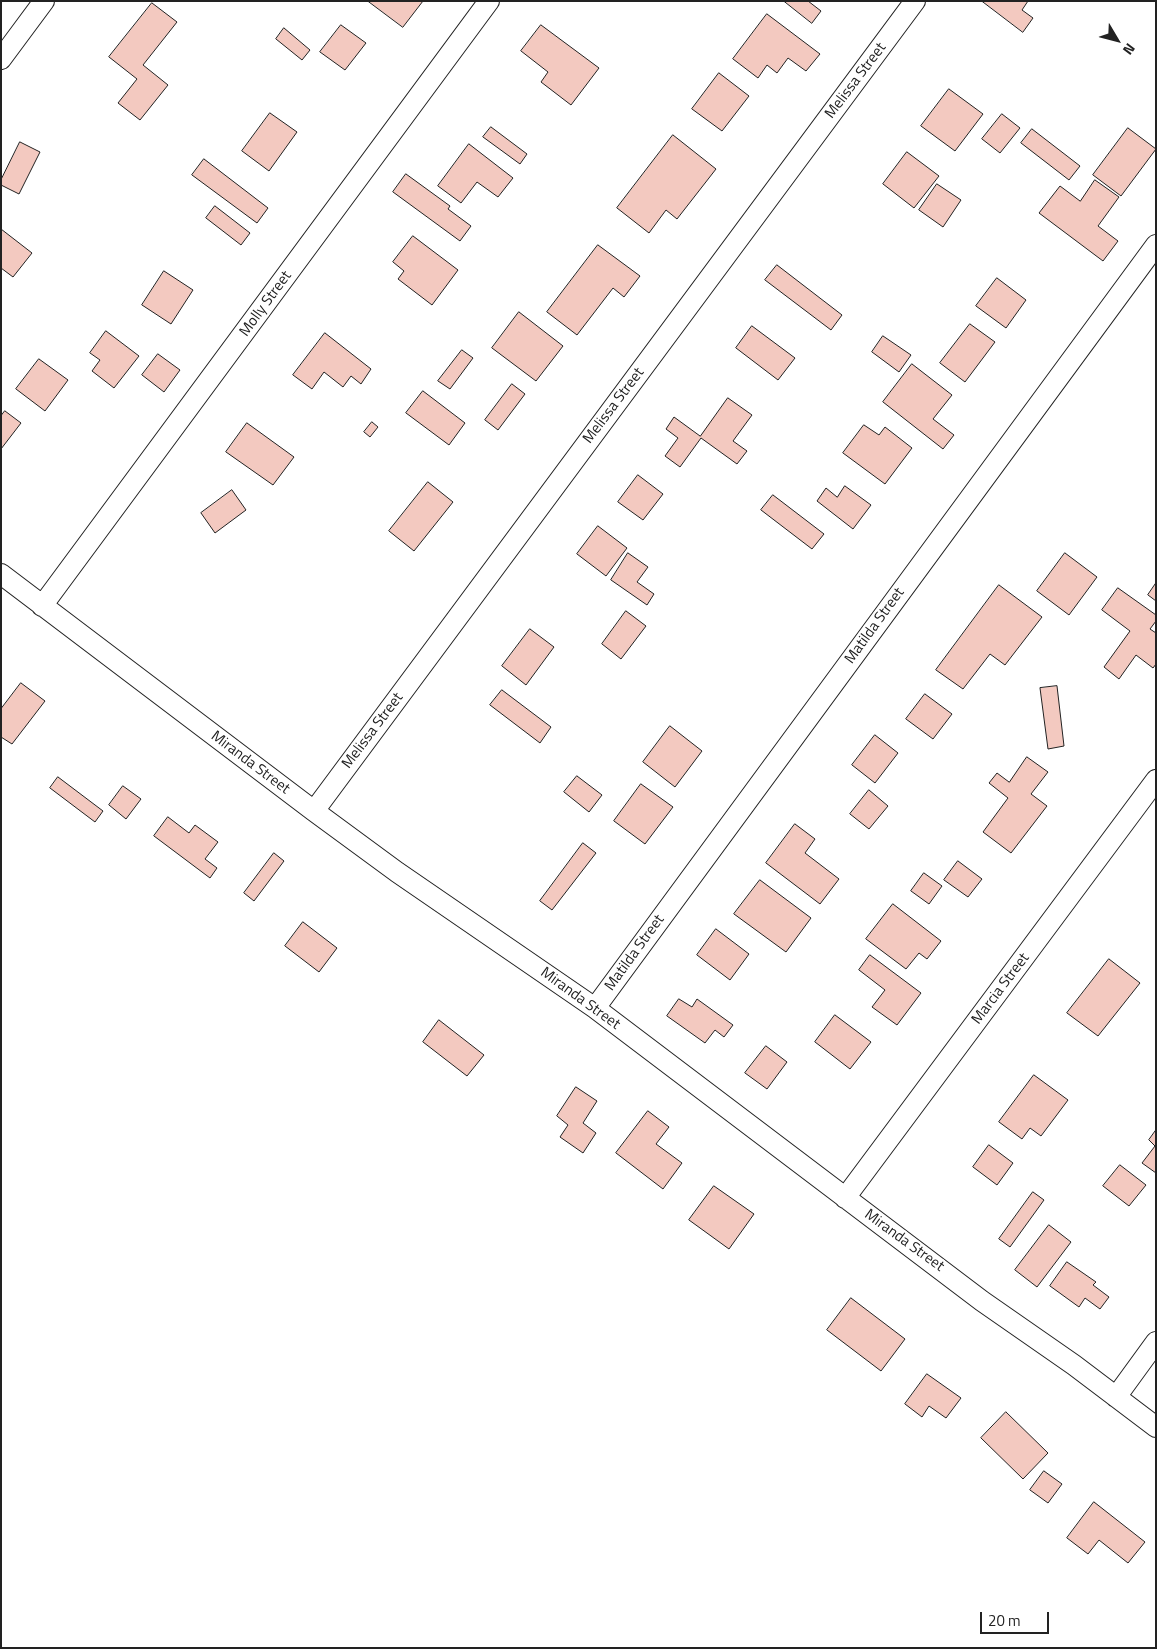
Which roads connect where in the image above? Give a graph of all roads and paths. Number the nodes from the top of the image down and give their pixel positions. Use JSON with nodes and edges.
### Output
{"nodes":[{"id":1,"x":44,"y":1,"type":"edge"},
{"id":2,"x":489,"y":1,"type":"edge"},
{"id":3,"x":915,"y":1,"type":"edge"},
{"id":4,"x":1,"y":59,"type":"edge"},
{"id":5,"x":1156,"y":245,"type":"edge"},
{"id":6,"x":1,"y":574,"type":"edge"},
{"id":7,"x":42,"y":606,"type":"junction"},
{"id":8,"x":1156,"y":780,"type":"edge"},
{"id":9,"x":314,"y":811,"type":"junction"},
{"id":10,"x":594,"y":1008,"type":"junction"},
{"id":11,"x":845,"y":1198,"type":"junction"},
{"id":12,"x":1156,"y":1342,"type":"edge"},
{"id":13,"x":1116,"y":1397,"type":"junction"},
{"id":14,"x":1156,"y":1427,"type":"edge"}],
"edges":[{"from":1,"to":4,"type":"street"},
{"from":2,"to":7,"type":"street","name":"Molly Street"},
{"from":3,"to":9,"type":"street","name":"Melissa Street"},
{"from":5,"to":10,"type":"street","name":"Matilda Street"},
{"from":6,"to":7,"type":"street","name":"Miranda Street"},
{"from":7,"to":9,"type":"street","name":"Miranda Street"},
{"from":8,"to":11,"type":"street","name":"Marcia Street"},
{"from":9,"to":10,"type":"street","name":"Miranda Street"},
{"from":10,"to":11,"type":"street","name":"Miranda Street"},
{"from":11,"to":13,"type":"street","name":"Miranda Street"},
{"from":12,"to":13,"type":"street"},
{"from":13,"to":14,"type":"street","name":"Miranda Street"}]}
